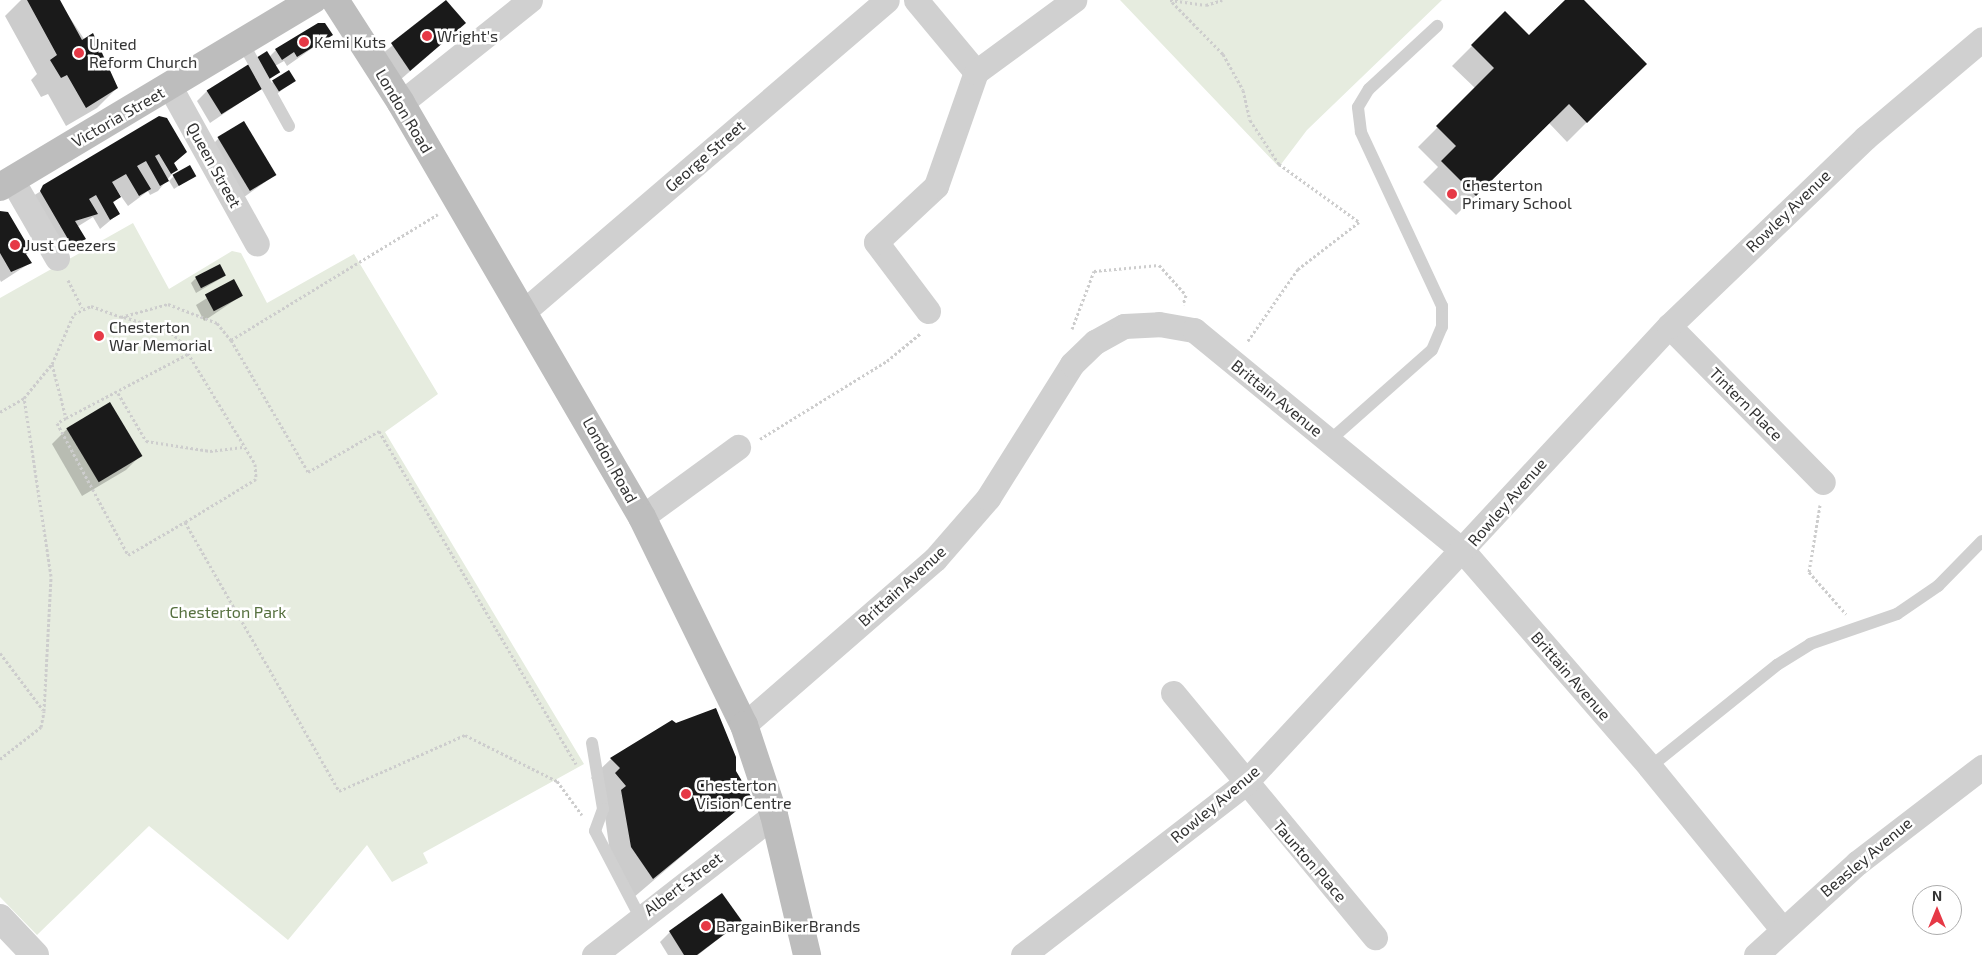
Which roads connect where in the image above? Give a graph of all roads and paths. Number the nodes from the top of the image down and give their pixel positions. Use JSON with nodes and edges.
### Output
{"nodes":[{"id":1,"x":313,"y":0,"type":"edge"},
{"id":2,"x":335,"y":0,"type":"edge"},
{"id":3,"x":530,"y":0,"type":"edge"},
{"id":4,"x":887,"y":0,"type":"edge"},
{"id":5,"x":916,"y":0,"type":"edge"},
{"id":6,"x":1074,"y":0,"type":"edge"},
{"id":7,"x":1222,"y":0,"type":"edge"},
{"id":8,"x":1171,"y":1,"type":"edge"},
{"id":9,"x":1437,"y":26,"type":"dead end"},
{"id":10,"x":1982,"y":39,"type":"edge"},
{"id":11,"x":243,"y":42,"type":"junction"},
{"id":12,"x":976,"y":72,"type":"junction"},
{"id":13,"x":170,"y":87,"type":"junction"},
{"id":14,"x":401,"y":103,"type":"junction"},
{"id":15,"x":289,"y":126,"type":"dead end"},
{"id":16,"x":6,"y":183,"type":"edge"},
{"id":17,"x":457,"y":202,"type":"junction"},
{"id":18,"x":257,"y":244,"type":"dead end"},
{"id":19,"x":57,"y":258,"type":"joint"},
{"id":20,"x":82,"y":308,"type":"junction"},
{"id":21,"x":928,"y":311,"type":"joint"},
{"id":22,"x":523,"y":312,"type":"junction"},
{"id":23,"x":121,"y":317,"type":"junction"},
{"id":24,"x":1669,"y":326,"type":"junction"},
{"id":25,"x":1175,"y":327,"type":"junction"},
{"id":26,"x":231,"y":340,"type":"junction"},
{"id":27,"x":1087,"y":350,"type":"junction"},
{"id":28,"x":190,"y":353,"type":"junction"},
{"id":29,"x":1233,"y":362,"type":"junction"},
{"id":30,"x":52,"y":364,"type":"junction"},
{"id":31,"x":118,"y":393,"type":"junction"},
{"id":32,"x":24,"y":398,"type":"junction"},
{"id":33,"x":0,"y":412,"type":"edge"},
{"id":34,"x":66,"y":418,"type":"junction"},
{"id":35,"x":1329,"y":441,"type":"junction"},
{"id":36,"x":245,"y":447,"type":"junction"},
{"id":37,"x":738,"y":447,"type":"joint"},
{"id":38,"x":1823,"y":482,"type":"joint"},
{"id":39,"x":642,"y":517,"type":"junction"},
{"id":40,"x":185,"y":522,"type":"junction"},
{"id":41,"x":1982,"y":541,"type":"edge"},
{"id":42,"x":1463,"y":551,"type":"junction"},
{"id":43,"x":1859,"y":629,"type":"junction"},
{"id":44,"x":0,"y":653,"type":"edge"},
{"id":45,"x":1173,"y":693,"type":"dead end"},
{"id":46,"x":44,"y":711,"type":"junction"},
{"id":47,"x":744,"y":725,"type":"junction"},
{"id":48,"x":592,"y":743,"type":"dead end"},
{"id":49,"x":0,"y":759,"type":"edge"},
{"id":50,"x":1982,"y":767,"type":"edge"},
{"id":51,"x":1650,"y":768,"type":"junction"},
{"id":52,"x":579,"y":775,"type":"dead end"},
{"id":53,"x":1244,"y":784,"type":"junction"},
{"id":54,"x":582,"y":805,"type":"dead end"},
{"id":55,"x":578,"y":810,"type":"junction"},
{"id":56,"x":774,"y":815,"type":"junction"},
{"id":57,"x":595,"y":831,"type":"junction"},
{"id":58,"x":640,"y":917,"type":"junction"},
{"id":59,"x":0,"y":919,"type":"edge"},
{"id":60,"x":1782,"y":929,"type":"junction"},
{"id":61,"x":1375,"y":938,"type":"dead end"},
{"id":62,"x":1030,"y":953,"type":"edge"},
{"id":63,"x":35,"y":955,"type":"edge"},
{"id":64,"x":594,"y":955,"type":"edge"},
{"id":65,"x":807,"y":955,"type":"edge"},
{"id":66,"x":1756,"y":955,"type":"edge"}],
"edges":[{"from":1,"to":11,"type":"main road","name":"Victoria Street"},
{"from":2,"to":14,"type":"main road","name":"London Road"},
{"from":3,"to":14,"type":"street"},
{"from":4,"to":22,"type":"street","name":"George Street"},
{"from":5,"to":12,"type":"street"},
{"from":6,"to":12,"type":"street"},
{"from":7,"to":8,"type":"path"},
{"from":8,"to":29,"type":"path"},
{"from":9,"to":35,"type":"lane"},
{"from":10,"to":24,"type":"street","name":"Rowley Avenue"},
{"from":11,"to":13,"type":"main road","name":"Victoria Street"},
{"from":11,"to":15,"type":"lane"},
{"from":12,"to":21,"type":"street"},
{"from":13,"to":16,"type":"main road","name":"Victoria Street"},
{"from":13,"to":18,"type":"street","name":"Queen Street"},
{"from":14,"to":17,"type":"main road","name":"London Road"},
{"from":16,"to":19,"type":"street"},
{"from":17,"to":22,"type":"main road","name":"London Road"},
{"from":17,"to":26,"type":"path"},
{"from":19,"to":20,"type":"path"},
{"from":20,"to":23,"type":"path"},
{"from":20,"to":30,"type":"path"},
{"from":21,"to":37,"type":"path"},
{"from":22,"to":39,"type":"main road","name":"London Road"},
{"from":23,"to":26,"type":"path"},
{"from":23,"to":28,"type":"path"},
{"from":24,"to":38,"type":"street","name":"Tintern Place"},
{"from":24,"to":42,"type":"street","name":"Rowley Avenue"},
{"from":25,"to":27,"type":"street","name":"Brittain Avenue"},
{"from":25,"to":27,"type":"path"},
{"from":25,"to":29,"type":"street","name":"Brittain Avenue"},
{"from":26,"to":52,"type":"path"},
{"from":27,"to":47,"type":"street","name":"Brittain Avenue"},
{"from":28,"to":31,"type":"path"},
{"from":28,"to":36,"type":"path"},
{"from":29,"to":35,"type":"street","name":"Brittain Avenue"},
{"from":30,"to":32,"type":"path"},
{"from":30,"to":34,"type":"path"},
{"from":31,"to":34,"type":"path"},
{"from":31,"to":36,"type":"path"},
{"from":32,"to":33,"type":"path"},
{"from":32,"to":46,"type":"path"},
{"from":34,"to":40,"type":"path"},
{"from":35,"to":42,"type":"street","name":"Brittain Avenue"},
{"from":36,"to":40,"type":"path"},
{"from":37,"to":39,"type":"street"},
{"from":38,"to":43,"type":"path"},
{"from":39,"to":47,"type":"main road","name":"London Road"},
{"from":40,"to":55,"type":"path"},
{"from":41,"to":43,"type":"lane"},
{"from":42,"to":51,"type":"street","name":"Brittain Avenue"},
{"from":42,"to":53,"type":"street","name":"Rowley Avenue"},
{"from":43,"to":51,"type":"lane"},
{"from":44,"to":46,"type":"path"},
{"from":45,"to":53,"type":"street","name":"Taunton Place"},
{"from":46,"to":49,"type":"path"},
{"from":47,"to":56,"type":"main road","name":"London Road"},
{"from":48,"to":57,"type":"lane"},
{"from":50,"to":60,"type":"street","name":"Beasley Avenue"},
{"from":51,"to":60,"type":"street","name":"Brittain Avenue"},
{"from":53,"to":61,"type":"street","name":"Taunton Place"},
{"from":53,"to":62,"type":"street","name":"Rowley Avenue"},
{"from":54,"to":55,"type":"path"},
{"from":55,"to":57,"type":"path"},
{"from":56,"to":58,"type":"street","name":"Albert Street"},
{"from":56,"to":65,"type":"main road","name":"London Road"},
{"from":57,"to":58,"type":"lane"},
{"from":58,"to":64,"type":"street","name":"Albert Street"},
{"from":59,"to":63,"type":"street"},
{"from":60,"to":66,"type":"street","name":"Beasley Avenue"}]}
